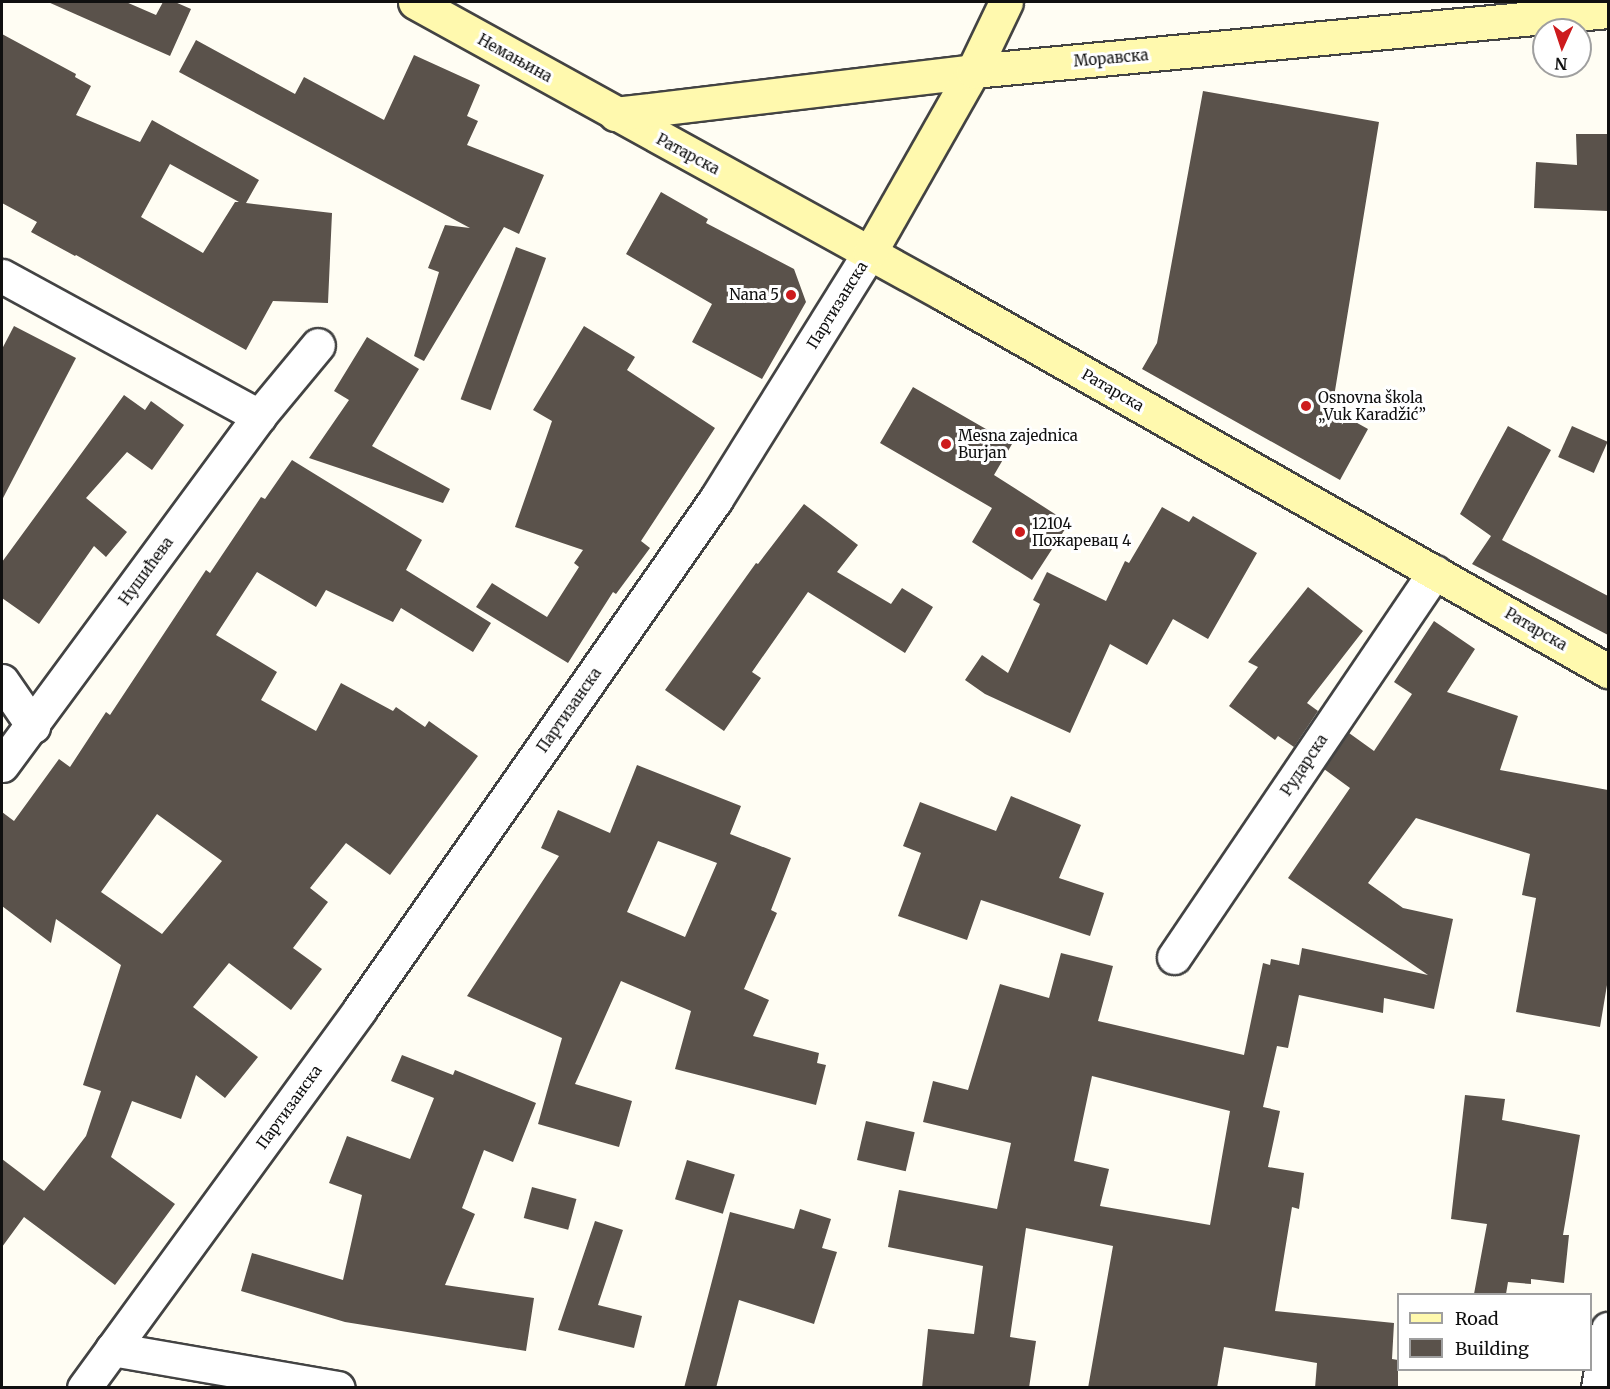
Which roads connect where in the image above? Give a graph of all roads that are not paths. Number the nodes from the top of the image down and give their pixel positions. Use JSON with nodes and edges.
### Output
{"nodes":[{"id":1,"x":415,"y":2,"type":"edge"},
{"id":2,"x":1006,"y":2,"type":"edge"},
{"id":3,"x":1608,"y":11,"type":"edge"},
{"id":4,"x":972,"y":71,"type":"junction"},
{"id":5,"x":615,"y":114,"type":"junction"},
{"id":6,"x":870,"y":252,"type":"junction"},
{"id":7,"x":2,"y":276,"type":"edge"},
{"id":8,"x":318,"y":345,"type":"dead end"},
{"id":9,"x":259,"y":416,"type":"junction"},
{"id":10,"x":1435,"y":572,"type":"junction"},
{"id":11,"x":1608,"y":671,"type":"edge"},
{"id":12,"x":2,"y":681,"type":"edge"},
{"id":13,"x":33,"y":726,"type":"junction"},
{"id":14,"x":2,"y":765,"type":"edge"},
{"id":15,"x":1173,"y":957,"type":"dead end"},
{"id":16,"x":1608,"y":1329,"type":"edge"},
{"id":17,"x":112,"y":1349,"type":"junction"},
{"id":18,"x":84,"y":1388,"type":"edge"},
{"id":19,"x":338,"y":1388,"type":"edge"},
{"id":20,"x":1598,"y":1388,"type":"edge"}],
"edges":[{"from":1,"to":5,"type":"street","name":"Немањина"},
{"from":2,"to":4,"type":"street","name":"Партизанска"},
{"from":3,"to":4,"type":"street","name":"Моравска"},
{"from":4,"to":5,"type":"street","name":"Моравска"},
{"from":4,"to":6,"type":"street","name":"Партизанска"},
{"from":5,"to":6,"type":"street","name":"Ратарска"},
{"from":6,"to":10,"type":"street","name":"Ратарска"},
{"from":6,"to":17,"type":"street","name":"Партизанска"},
{"from":7,"to":9,"type":"street"},
{"from":8,"to":9,"type":"street","name":"Нушићева"},
{"from":9,"to":13,"type":"street","name":"Нушићева"},
{"from":10,"to":11,"type":"street","name":"Ратарска"},
{"from":10,"to":15,"type":"street","name":"Рударска"},
{"from":12,"to":13,"type":"street"},
{"from":13,"to":14,"type":"street","name":"Нушићева"},
{"from":16,"to":20,"type":"street"},
{"from":17,"to":18,"type":"street","name":"Партизанска"},
{"from":17,"to":19,"type":"street"}]}
